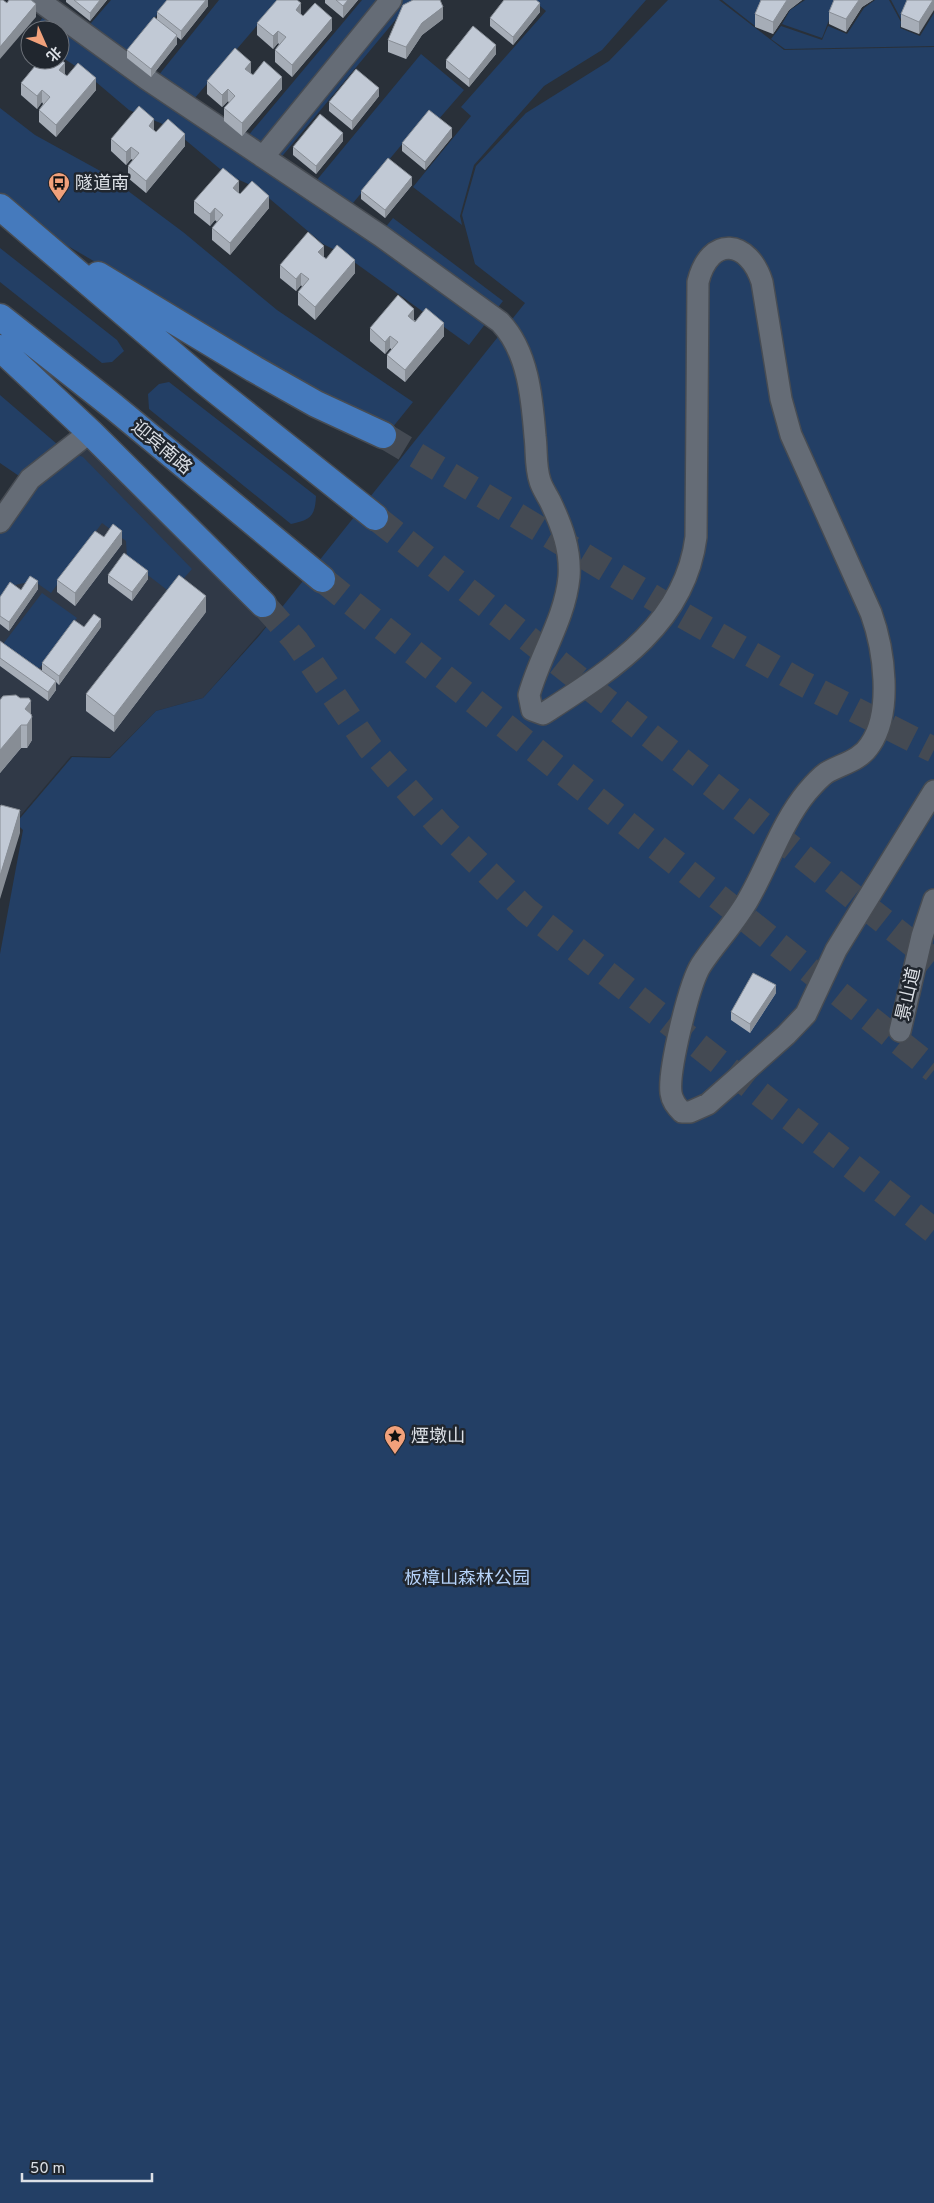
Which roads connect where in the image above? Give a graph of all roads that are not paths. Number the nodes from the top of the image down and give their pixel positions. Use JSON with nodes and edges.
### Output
{"nodes":[{"id":1,"x":38,"y":0,"type":"edge"},
{"id":2,"x":391,"y":0,"type":"edge"},
{"id":3,"x":263,"y":157,"type":"junction"},
{"id":4,"x":0,"y":206,"type":"edge"},
{"id":5,"x":38,"y":238,"type":"junction"},
{"id":6,"x":0,"y":317,"type":"edge"},
{"id":7,"x":0,"y":348,"type":"edge"},
{"id":8,"x":90,"y":432,"type":"junction"},
{"id":9,"x":382,"y":435,"type":"tunnel mouth"},
{"id":10,"x":375,"y":517,"type":"tunnel mouth"},
{"id":11,"x":0,"y":522,"type":"edge"},
{"id":12,"x":322,"y":579,"type":"tunnel mouth"},
{"id":13,"x":263,"y":604,"type":"tunnel mouth"},
{"id":14,"x":934,"y":791,"type":"edge"},
{"id":15,"x":934,"y":900,"type":"edge"},
{"id":16,"x":900,"y":1031,"type":"dead end"}],
"edges":[{"from":1,"to":3,"type":"lane"},
{"from":2,"to":3,"type":"lane"},
{"from":3,"to":14,"type":"lane"},
{"from":4,"to":5,"type":"main road"},
{"from":5,"to":9,"type":"main road"},
{"from":5,"to":10,"type":"main road"},
{"from":6,"to":12,"type":"main road","name":"迎宾南路"},
{"from":7,"to":8,"type":"main road"},
{"from":8,"to":11,"type":"lane"},
{"from":8,"to":13,"type":"main road"},
{"from":15,"to":16,"type":"lane","name":"景山道"}]}
